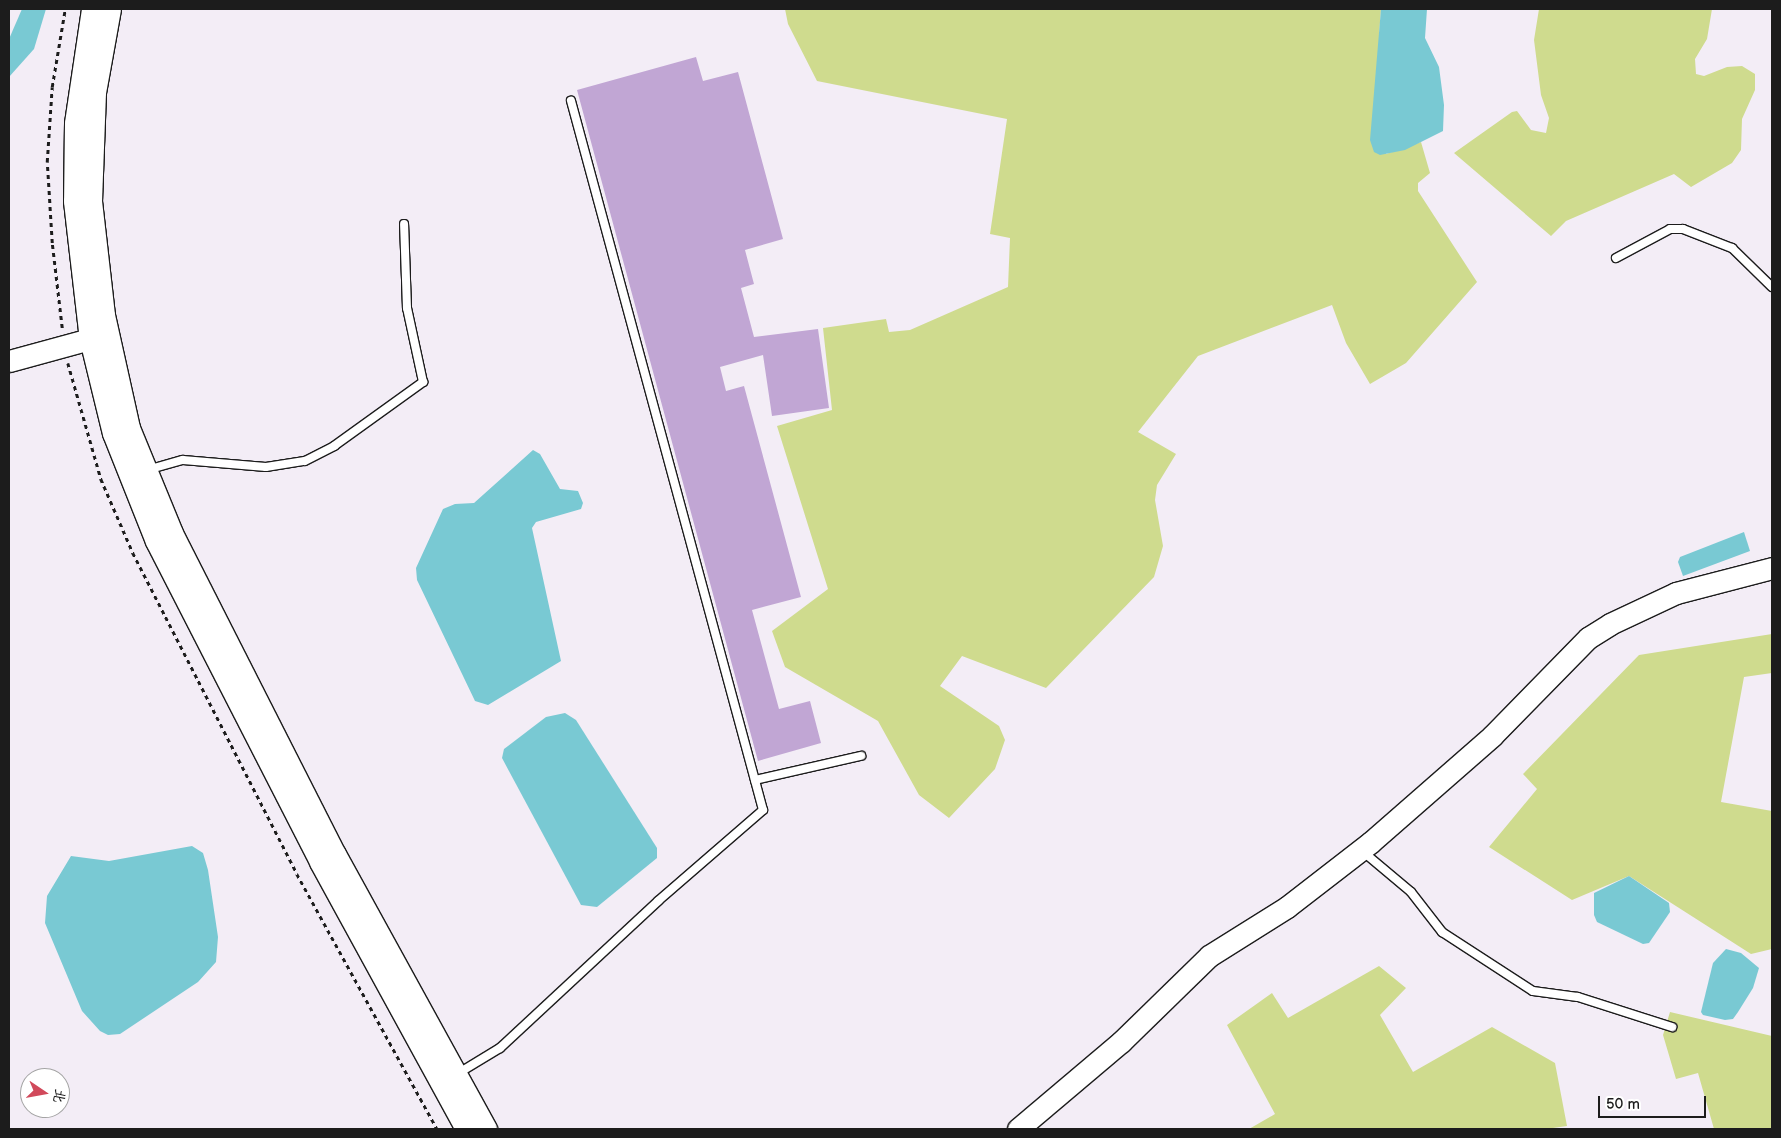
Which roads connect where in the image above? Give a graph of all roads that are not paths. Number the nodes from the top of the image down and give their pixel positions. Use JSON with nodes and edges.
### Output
{"nodes":[{"id":1,"x":92,"y":9,"type":"edge"},
{"id":2,"x":110,"y":9,"type":"edge"},
{"id":3,"x":571,"y":101,"type":"dead end"},
{"id":4,"x":404,"y":224,"type":"dead end"},
{"id":5,"x":1616,"y":258,"type":"dead end"},
{"id":6,"x":1772,"y":287,"type":"edge"},
{"id":7,"x":90,"y":339,"type":"junction"},
{"id":8,"x":9,"y":361,"type":"edge"},
{"id":9,"x":145,"y":471,"type":"junction"},
{"id":10,"x":1772,"y":568,"type":"edge"},
{"id":11,"x":861,"y":756,"type":"dead end"},
{"id":12,"x":755,"y":780,"type":"junction"},
{"id":13,"x":1361,"y":850,"type":"junction"},
{"id":14,"x":1672,"y":1027,"type":"dead end"},
{"id":15,"x":456,"y":1075,"type":"junction"},
{"id":16,"x":466,"y":1129,"type":"edge"},
{"id":17,"x":486,"y":1129,"type":"edge"},
{"id":18,"x":1018,"y":1129,"type":"edge"}],
"edges":[{"from":1,"to":7,"type":"main road"},
{"from":2,"to":9,"type":"main road"},
{"from":3,"to":12,"type":"lane"},
{"from":4,"to":9,"type":"lane"},
{"from":5,"to":6,"type":"lane"},
{"from":7,"to":8,"type":"main road"},
{"from":7,"to":16,"type":"main road"},
{"from":9,"to":15,"type":"main road"},
{"from":10,"to":13,"type":"main road"},
{"from":11,"to":12,"type":"lane"},
{"from":12,"to":15,"type":"lane"},
{"from":13,"to":14,"type":"lane"},
{"from":13,"to":18,"type":"main road"},
{"from":15,"to":17,"type":"main road"}]}
